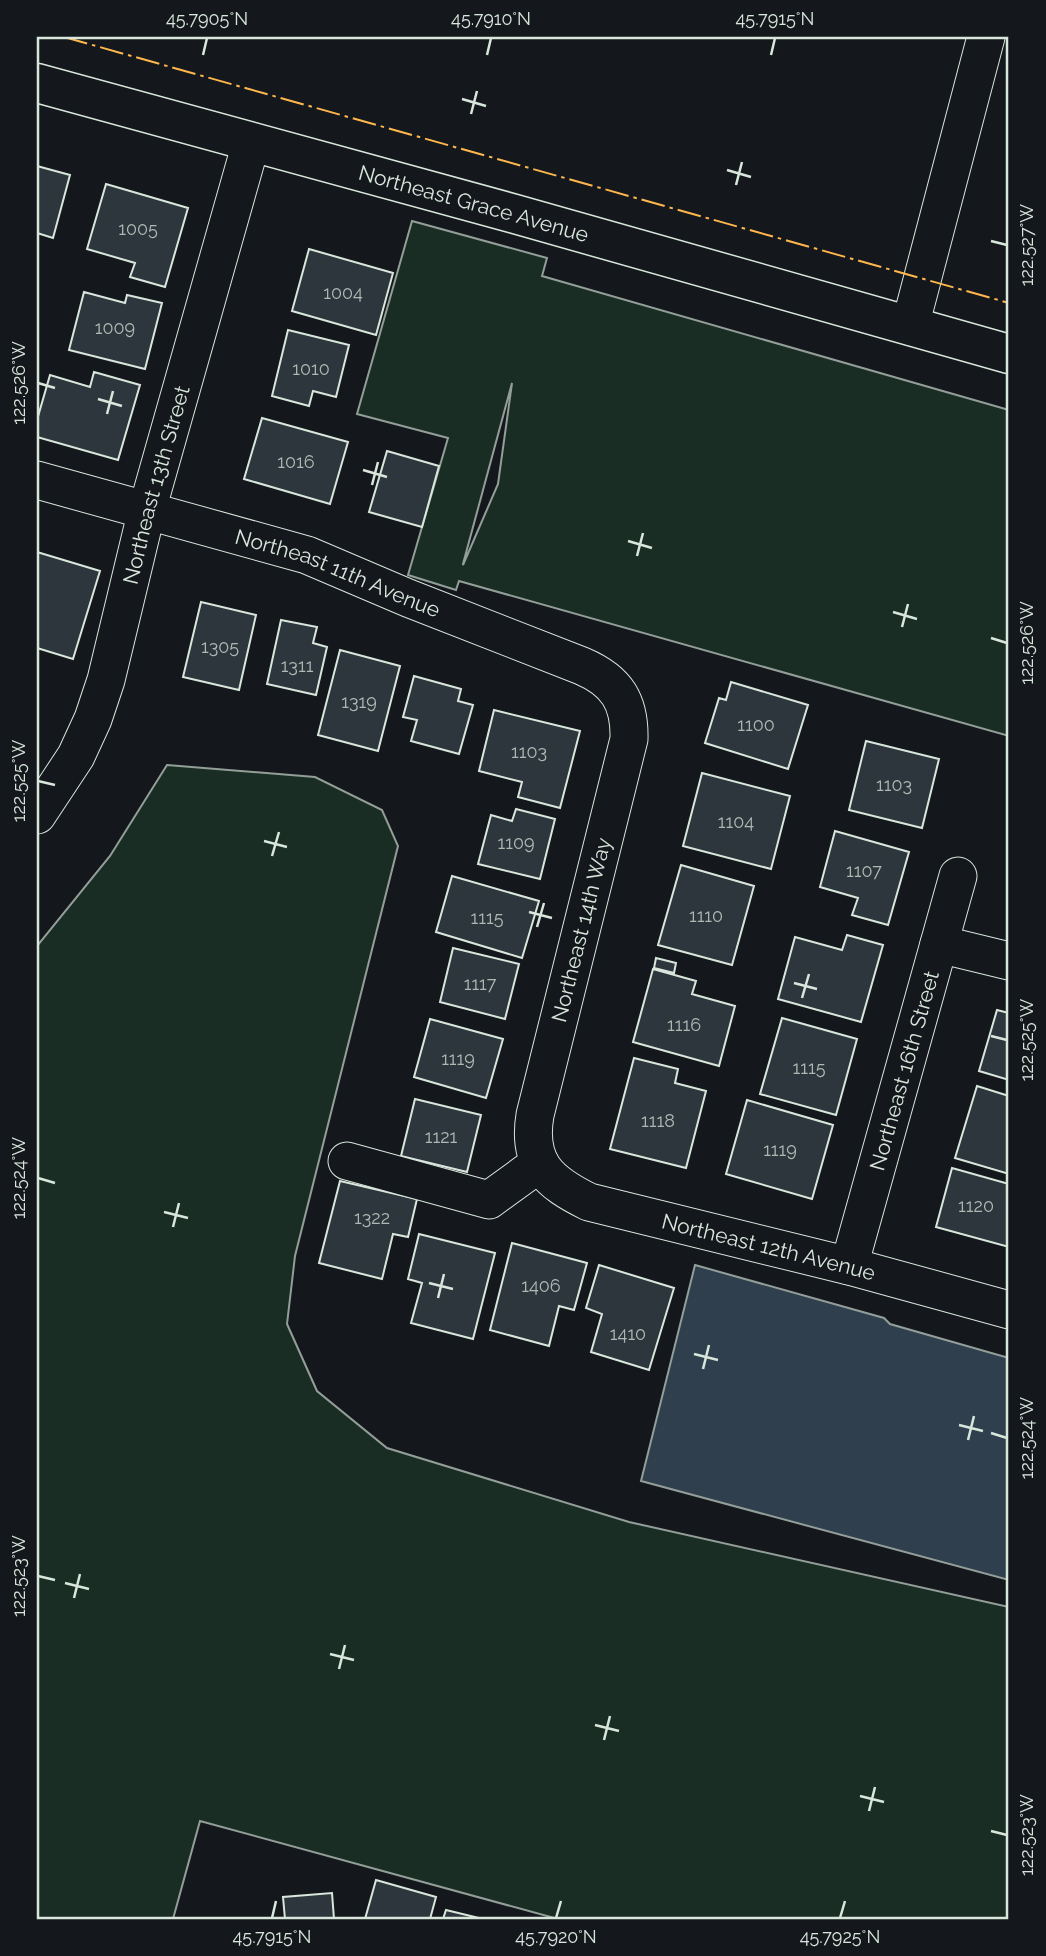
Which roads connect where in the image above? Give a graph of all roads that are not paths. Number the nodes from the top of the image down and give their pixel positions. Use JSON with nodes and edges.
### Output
{"nodes":[{"id":1,"x":986,"y":37,"type":"edge"},
{"id":2,"x":37,"y":83,"type":"edge"},
{"id":3,"x":251,"y":143,"type":"junction"},
{"id":4,"x":910,"y":326,"type":"junction"},
{"id":5,"x":1009,"y":354,"type":"edge"},
{"id":6,"x":37,"y":480,"type":"edge"},
{"id":7,"x":147,"y":510,"type":"junction"},
{"id":8,"x":621,"y":698,"type":"joint"},
{"id":9,"x":37,"y":815,"type":"edge"},
{"id":10,"x":958,"y":876,"type":"dead end"},
{"id":11,"x":939,"y":944,"type":"junction"},
{"id":12,"x":1009,"y":961,"type":"edge"},
{"id":13,"x":348,"y":1161,"type":"dead end"},
{"id":14,"x":540,"y":1163,"type":"junction"},
{"id":15,"x":849,"y":1266,"type":"junction"},
{"id":16,"x":1009,"y":1310,"type":"edge"}],
"edges":[{"from":1,"to":4,"type":"street"},
{"from":2,"to":3,"type":"main road","name":"Northeast Grace Avenue"},
{"from":3,"to":4,"type":"main road","name":"Northeast Grace Avenue"},
{"from":3,"to":7,"type":"street","name":"Northeast 13th Street"},
{"from":4,"to":5,"type":"main road","name":"Northeast Grace Avenue"},
{"from":6,"to":7,"type":"street","name":"Northeast 11th Avenue"},
{"from":7,"to":8,"type":"street","name":"Northeast 11th Avenue"},
{"from":7,"to":9,"type":"street","name":"Northeast 13th Street"},
{"from":8,"to":14,"type":"street","name":"Northeast 14th Way"},
{"from":10,"to":11,"type":"street","name":"Northeast 16th Street"},
{"from":11,"to":12,"type":"street"},
{"from":11,"to":15,"type":"street","name":"Northeast 16th Street"},
{"from":13,"to":14,"type":"street"},
{"from":14,"to":15,"type":"street","name":"Northeast 12th Avenue"},
{"from":15,"to":16,"type":"street","name":"Northeast 12th Avenue"}]}
